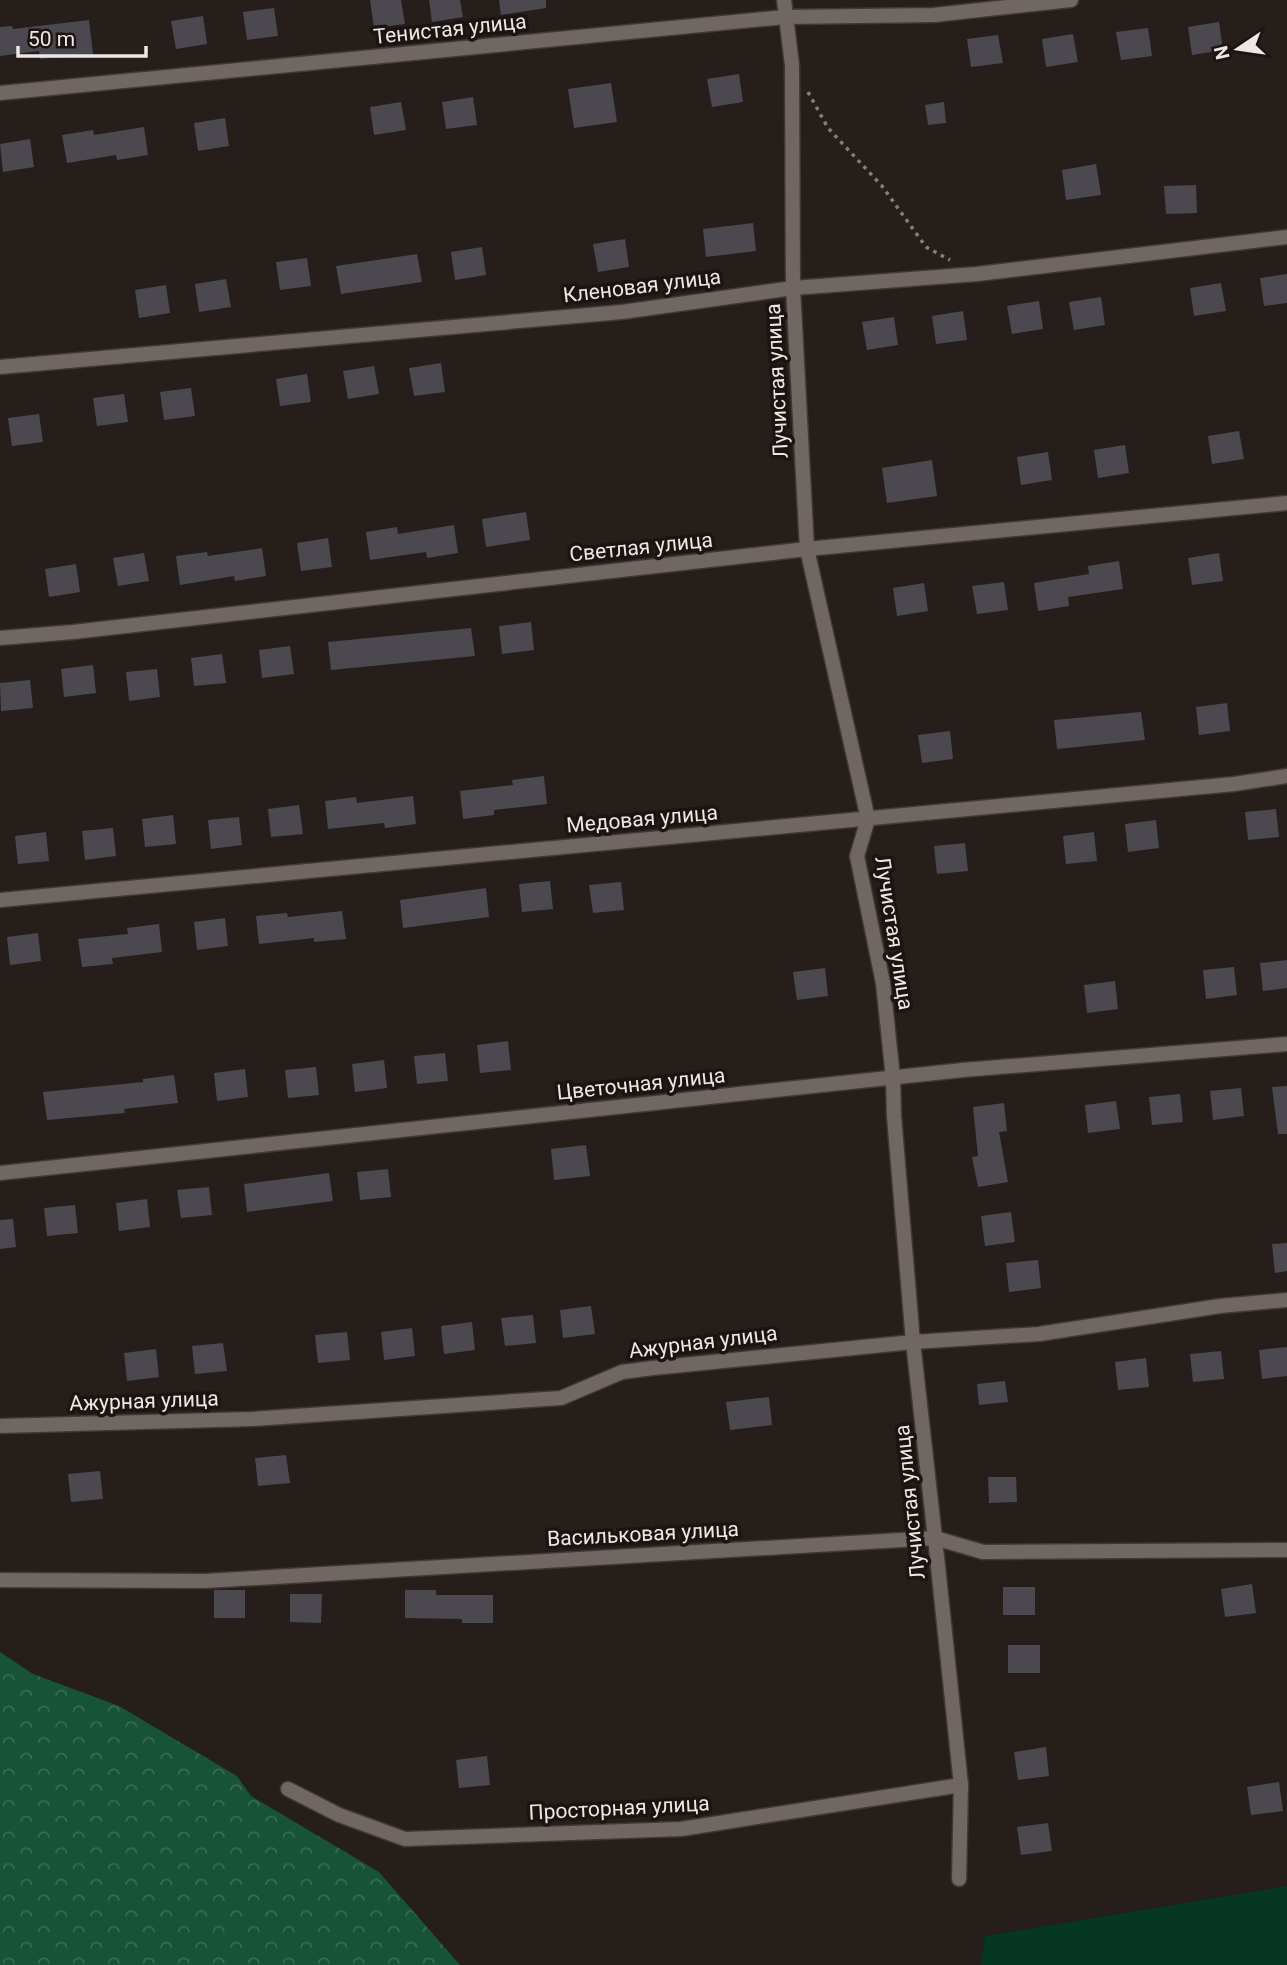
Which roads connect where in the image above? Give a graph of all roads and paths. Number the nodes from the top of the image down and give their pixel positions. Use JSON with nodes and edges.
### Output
{"nodes":[{"id":1,"x":783,"y":0,"type":"edge"},
{"id":2,"x":1071,"y":0,"type":"edge"},
{"id":3,"x":785,"y":17,"type":"junction"},
{"id":4,"x":792,"y":65,"type":"junction"},
{"id":5,"x":0,"y":93,"type":"edge"},
{"id":6,"x":1287,"y":237,"type":"edge"},
{"id":7,"x":977,"y":274,"type":"junction"},
{"id":8,"x":793,"y":288,"type":"junction"},
{"id":9,"x":0,"y":367,"type":"edge"},
{"id":10,"x":1287,"y":503,"type":"edge"},
{"id":11,"x":807,"y":549,"type":"junction"},
{"id":12,"x":0,"y":638,"type":"edge"},
{"id":13,"x":1287,"y":776,"type":"edge"},
{"id":14,"x":869,"y":820,"type":"junction"},
{"id":15,"x":0,"y":900,"type":"edge"},
{"id":16,"x":1287,"y":1044,"type":"edge"},
{"id":17,"x":893,"y":1078,"type":"junction"},
{"id":18,"x":0,"y":1173,"type":"edge"},
{"id":19,"x":1287,"y":1300,"type":"edge"},
{"id":20,"x":913,"y":1342,"type":"junction"},
{"id":21,"x":0,"y":1426,"type":"edge"},
{"id":22,"x":935,"y":1538,"type":"junction"},
{"id":23,"x":1287,"y":1550,"type":"edge"},
{"id":24,"x":0,"y":1580,"type":"edge"},
{"id":25,"x":961,"y":1786,"type":"junction"},
{"id":26,"x":288,"y":1789,"type":"dead end"},
{"id":27,"x":959,"y":1879,"type":"dead end"}],
"edges":[{"from":1,"to":3,"type":"street","name":"Лучистая улица"},
{"from":2,"to":3,"type":"street","name":"Тенистая улица"},
{"from":3,"to":4,"type":"street","name":"Лучистая улица"},
{"from":3,"to":5,"type":"street","name":"Тенистая улица"},
{"from":4,"to":7,"type":"path"},
{"from":4,"to":8,"type":"street","name":"Лучистая улица"},
{"from":6,"to":7,"type":"street","name":"Кленовая улица"},
{"from":7,"to":8,"type":"street","name":"Кленовая улица"},
{"from":8,"to":9,"type":"street","name":"Кленовая улица"},
{"from":8,"to":11,"type":"street","name":"Лучистая улица"},
{"from":10,"to":11,"type":"street","name":"Светлая улица"},
{"from":11,"to":12,"type":"street","name":"Светлая улица"},
{"from":11,"to":14,"type":"street","name":"Лучистая улица"},
{"from":13,"to":14,"type":"street","name":"Медовая улица"},
{"from":14,"to":15,"type":"street","name":"Медовая улица"},
{"from":14,"to":17,"type":"street","name":"Лучистая улица"},
{"from":16,"to":17,"type":"street","name":"Цветочная улица"},
{"from":17,"to":18,"type":"street","name":"Цветочная улица"},
{"from":17,"to":20,"type":"street","name":"Лучистая улица"},
{"from":19,"to":20,"type":"street","name":"Ажурная улица"},
{"from":20,"to":21,"type":"street","name":"Ажурная улица"},
{"from":20,"to":22,"type":"street","name":"Лучистая улица"},
{"from":22,"to":23,"type":"street","name":"Васильковая улица"},
{"from":22,"to":24,"type":"street","name":"Васильковая улица"},
{"from":22,"to":25,"type":"street","name":"Лучистая улица"},
{"from":25,"to":26,"type":"street","name":"Просторная улица"},
{"from":25,"to":27,"type":"street","name":"Лучистая улица"}]}
